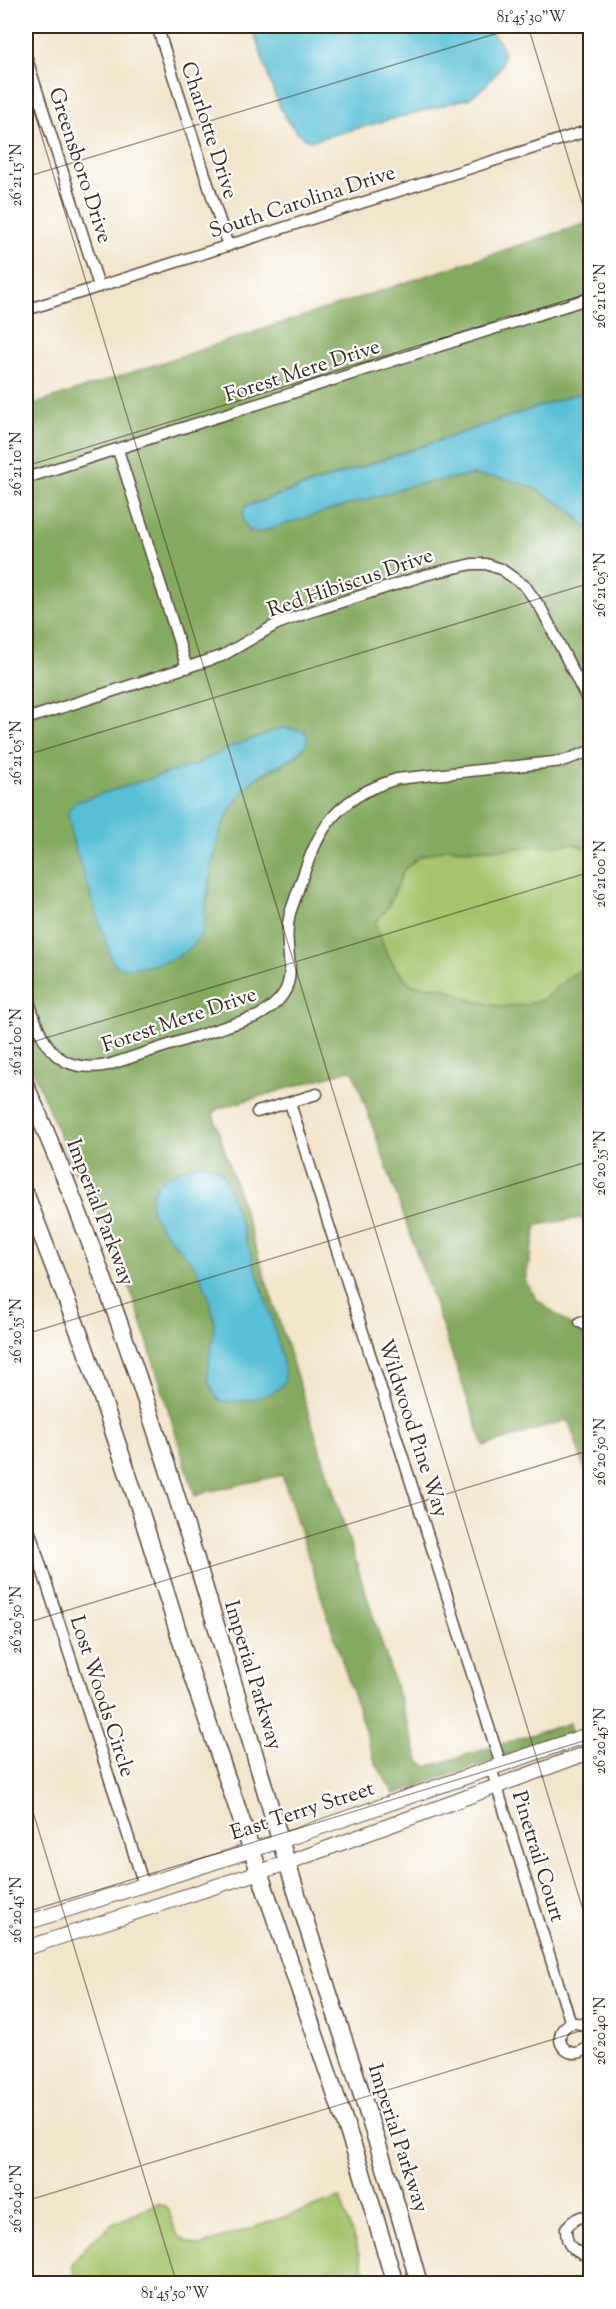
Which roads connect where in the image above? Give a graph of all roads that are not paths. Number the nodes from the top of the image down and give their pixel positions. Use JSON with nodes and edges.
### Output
{"nodes":[{"id":1,"x":157,"y":26,"type":"edge"},
{"id":2,"x":26,"y":56,"type":"edge"},
{"id":3,"x":591,"y":130,"type":"edge"},
{"id":4,"x":228,"y":246,"type":"junction"},
{"id":5,"x":99,"y":286,"type":"junction"},
{"id":6,"x":591,"y":298,"type":"edge"},
{"id":7,"x":26,"y":310,"type":"edge"},
{"id":8,"x":118,"y":450,"type":"junction"},
{"id":9,"x":26,"y":478,"type":"edge"},
{"id":10,"x":186,"y":668,"type":"junction"},
{"id":11,"x":591,"y":705,"type":"edge"},
{"id":12,"x":26,"y":719,"type":"edge"},
{"id":13,"x":591,"y":751,"type":"edge"},
{"id":14,"x":26,"y":992,"type":"edge"},
{"id":15,"x":26,"y":1086,"type":"edge"},
{"id":16,"x":316,"y":1094,"type":"dead end"},
{"id":17,"x":290,"y":1103,"type":"junction"},
{"id":18,"x":257,"y":1112,"type":"dead end"},
{"id":19,"x":26,"y":1195,"type":"edge"},
{"id":20,"x":580,"y":1322,"type":"dead end"},
{"id":21,"x":591,"y":1328,"type":"edge"},
{"id":22,"x":26,"y":1520,"type":"edge"},
{"id":23,"x":591,"y":1734,"type":"edge"},
{"id":24,"x":591,"y":1752,"type":"edge"},
{"id":25,"x":496,"y":1767,"type":"junction"},
{"id":26,"x":496,"y":1785,"type":"junction"},
{"id":27,"x":280,"y":1841,"type":"junction"},
{"id":28,"x":252,"y":1850,"type":"junction"},
{"id":29,"x":287,"y":1863,"type":"junction"},
{"id":30,"x":259,"y":1872,"type":"junction"},
{"id":31,"x":144,"y":1885,"type":"junction"},
{"id":32,"x":26,"y":1923,"type":"edge"},
{"id":33,"x":26,"y":1948,"type":"edge"},
{"id":34,"x":571,"y":2024,"type":"dead end"},
{"id":35,"x":591,"y":2217,"type":"edge"},
{"id":36,"x":591,"y":2252,"type":"edge"},
{"id":37,"x":395,"y":2283,"type":"edge"},
{"id":38,"x":419,"y":2283,"type":"edge"}],
"edges":[{"from":1,"to":4,"type":"street","name":"Charlotte Drive"},
{"from":2,"to":5,"type":"street","name":"Greensboro Drive"},
{"from":3,"to":4,"type":"street","name":"South Carolina Drive"},
{"from":4,"to":5,"type":"street","name":"South Carolina Drive"},
{"from":5,"to":7,"type":"street","name":"South Carolina Drive"},
{"from":6,"to":8,"type":"street","name":"Forest Mere Drive"},
{"from":8,"to":9,"type":"street","name":"Forest Mere Drive"},
{"from":8,"to":10,"type":"street"},
{"from":10,"to":11,"type":"street","name":"Red Hibiscus Drive"},
{"from":10,"to":12,"type":"street","name":"Red Hibiscus Drive"},
{"from":13,"to":14,"type":"street","name":"Forest Mere Drive"},
{"from":15,"to":27,"type":"main road","name":"Imperial Parkway"},
{"from":16,"to":17,"type":"street"},
{"from":17,"to":18,"type":"street"},
{"from":17,"to":25,"type":"street","name":"Wildwood Pine Way"},
{"from":19,"to":28,"type":"main road"},
{"from":20,"to":21,"type":"street"},
{"from":22,"to":31,"type":"street","name":"Lost Woods Circle"},
{"from":23,"to":25,"type":"street","name":"East Terry Street"},
{"from":24,"to":26,"type":"street"},
{"from":25,"to":26,"type":"street","name":"Pinetrail Court"},
{"from":25,"to":27,"type":"street","name":"East Terry Street"},
{"from":26,"to":29,"type":"street"},
{"from":26,"to":34,"type":"street","name":"Pinetrail Court"},
{"from":27,"to":28,"type":"street","name":"East Terry Street"},
{"from":27,"to":29,"type":"main road","name":"Imperial Parkway"},
{"from":28,"to":30,"type":"main road"},
{"from":28,"to":31,"type":"street","name":"East Terry Street"},
{"from":29,"to":30,"type":"street"},
{"from":29,"to":38,"type":"main road","name":"Imperial Parkway"},
{"from":30,"to":33,"type":"street"},
{"from":30,"to":37,"type":"main road"},
{"from":31,"to":32,"type":"street","name":"East Terry Street"},
{"from":35,"to":36,"type":"street"}]}
